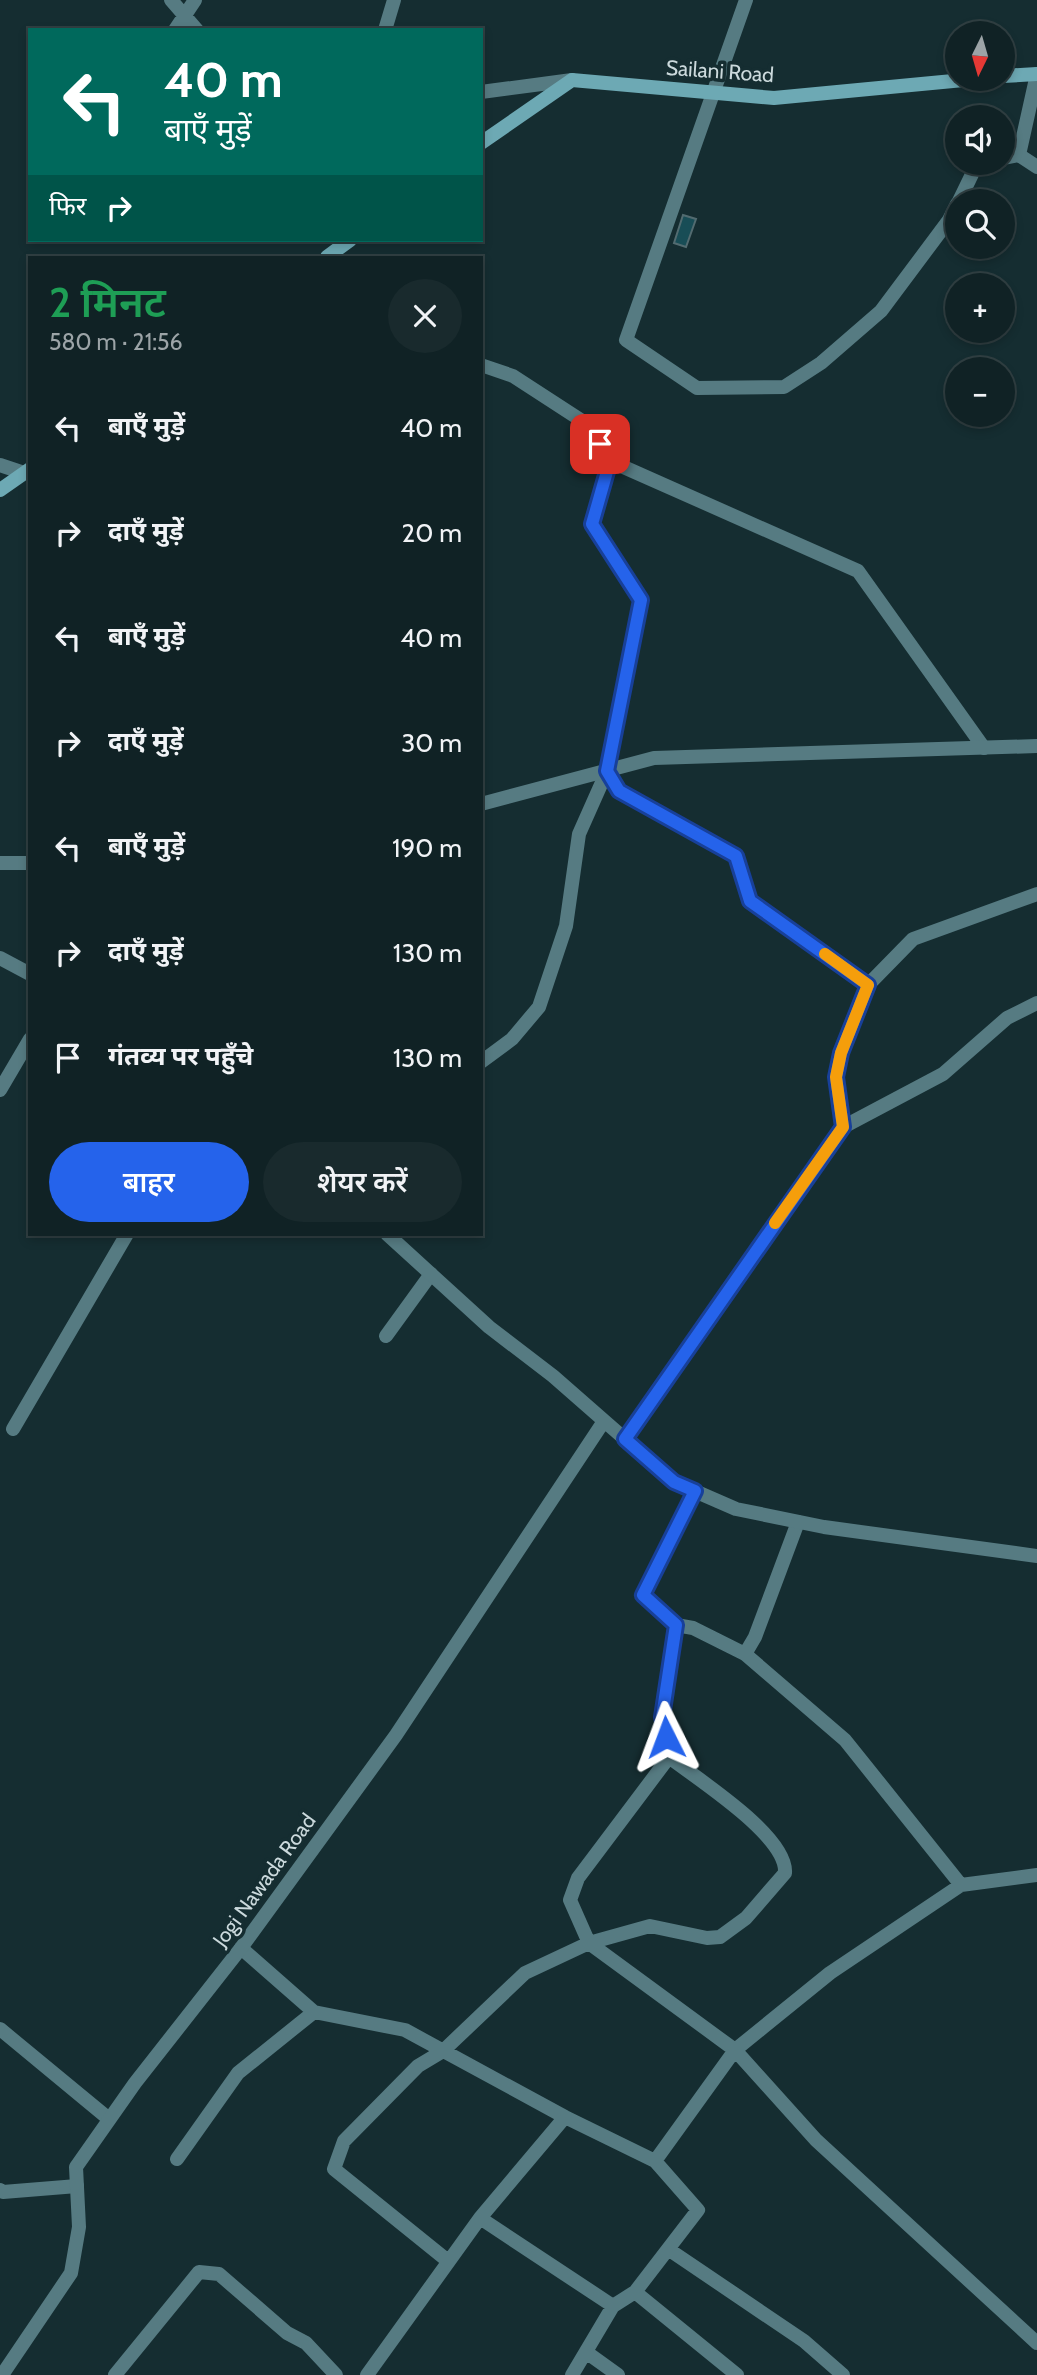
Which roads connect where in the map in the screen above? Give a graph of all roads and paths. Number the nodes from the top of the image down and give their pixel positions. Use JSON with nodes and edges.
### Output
{"nodes":[{"id":1,"x":171,"y":0,"type":"edge"},
{"id":2,"x":195,"y":0,"type":"edge"},
{"id":3,"x":394,"y":0,"type":"edge"},
{"id":4,"x":746,"y":0,"type":"edge"},
{"id":5,"x":184,"y":15,"type":"junction"},
{"id":6,"x":176,"y":28,"type":"edge"},
{"id":7,"x":195,"y":28,"type":"edge"},
{"id":8,"x":386,"y":28,"type":"edge"},
{"id":9,"x":1037,"y":74,"type":"edge"},
{"id":10,"x":1015,"y":75,"type":"edge"},
{"id":11,"x":572,"y":80,"type":"junction"},
{"id":12,"x":945,"y":82,"type":"edge"},
{"id":13,"x":483,"y":92,"type":"edge"},
{"id":14,"x":711,"y":92,"type":"junction"},
{"id":15,"x":483,"y":142,"type":"edge"},
{"id":16,"x":1019,"y":155,"type":"junction"},
{"id":17,"x":1015,"y":156,"type":"edge"},
{"id":18,"x":1037,"y":167,"type":"edge"},
{"id":19,"x":945,"y":225,"type":"edge"},
{"id":20,"x":347,"y":242,"type":"edge"},
{"id":21,"x":328,"y":256,"type":"edge"},
{"id":22,"x":483,"y":366,"type":"edge"},
{"id":23,"x":610,"y":461,"type":"junction"},
{"id":24,"x":0,"y":464,"type":"edge"},
{"id":25,"x":27,"y":471,"type":"edge"},
{"id":26,"x":0,"y":490,"type":"edge"},
{"id":27,"x":1037,"y":746,"type":"edge"},
{"id":28,"x":984,"y":748,"type":"junction"},
{"id":29,"x":607,"y":771,"type":"junction"},
{"id":30,"x":483,"y":803,"type":"edge"},
{"id":31,"x":0,"y":863,"type":"edge"},
{"id":32,"x":28,"y":863,"type":"edge"},
{"id":33,"x":1037,"y":894,"type":"edge"},
{"id":34,"x":0,"y":958,"type":"edge"},
{"id":35,"x":28,"y":973,"type":"edge"},
{"id":36,"x":868,"y":985,"type":"junction"},
{"id":37,"x":1037,"y":1003,"type":"edge"},
{"id":38,"x":28,"y":1042,"type":"edge"},
{"id":39,"x":483,"y":1061,"type":"edge"},
{"id":40,"x":0,"y":1090,"type":"edge"},
{"id":41,"x":843,"y":1127,"type":"junction"},
{"id":42,"x":126,"y":1236,"type":"edge"},
{"id":43,"x":389,"y":1236,"type":"edge"},
{"id":44,"x":431,"y":1274,"type":"junction"},
{"id":45,"x":386,"y":1336,"type":"dead end"},
{"id":46,"x":604,"y":1421,"type":"junction"},
{"id":47,"x":13,"y":1429,"type":"dead end"},
{"id":48,"x":625,"y":1439,"type":"junction"},
{"id":49,"x":695,"y":1491,"type":"junction"},
{"id":50,"x":798,"y":1522,"type":"junction"},
{"id":51,"x":1035,"y":1552,"type":"edge"},
{"id":52,"x":676,"y":1625,"type":"junction"},
{"id":53,"x":745,"y":1654,"type":"junction"},
{"id":54,"x":669,"y":1757,"type":"junction"},
{"id":55,"x":1037,"y":1875,"type":"edge"},
{"id":56,"x":961,"y":1885,"type":"junction"},
{"id":57,"x":589,"y":1943,"type":"junction"},
{"id":58,"x":241,"y":1948,"type":"junction"},
{"id":59,"x":313,"y":2012,"type":"junction"},
{"id":60,"x":0,"y":2029,"type":"edge"},
{"id":61,"x":735,"y":2050,"type":"junction"},
{"id":62,"x":443,"y":2051,"type":"junction"},
{"id":63,"x":565,"y":2117,"type":"junction"},
{"id":64,"x":109,"y":2119,"type":"junction"},
{"id":65,"x":177,"y":2159,"type":"dead end"},
{"id":66,"x":654,"y":2161,"type":"junction"},
{"id":67,"x":77,"y":2186,"type":"junction"},
{"id":68,"x":0,"y":2190,"type":"edge"},
{"id":69,"x":480,"y":2218,"type":"junction"},
{"id":70,"x":668,"y":2249,"type":"junction"},
{"id":71,"x":448,"y":2262,"type":"junction"},
{"id":72,"x":635,"y":2292,"type":"junction"},
{"id":73,"x":613,"y":2306,"type":"junction"},
{"id":74,"x":1037,"y":2343,"type":"edge"},
{"id":75,"x":586,"y":2352,"type":"junction"},
{"id":76,"x":4,"y":2365,"type":"edge"},
{"id":77,"x":116,"y":2375,"type":"edge"},
{"id":78,"x":336,"y":2375,"type":"edge"},
{"id":79,"x":367,"y":2375,"type":"edge"},
{"id":80,"x":572,"y":2375,"type":"edge"},
{"id":81,"x":618,"y":2375,"type":"edge"},
{"id":82,"x":737,"y":2375,"type":"edge"},
{"id":83,"x":843,"y":2375,"type":"edge"}],
"edges":[{"from":1,"to":5,"type":"street"},
{"from":2,"to":5,"type":"street"},
{"from":3,"to":8,"type":"street"},
{"from":4,"to":14,"type":"street"},
{"from":5,"to":6,"type":"street"},
{"from":5,"to":7,"type":"street"},
{"from":9,"to":10,"type":"main road"},
{"from":9,"to":16,"type":"street"},
{"from":11,"to":13,"type":"street"},
{"from":11,"to":14,"type":"main road","name":"Sailani Road"},
{"from":11,"to":15,"type":"main road"},
{"from":12,"to":14,"type":"main road","name":"Sailani Road"},
{"from":14,"to":19,"type":"street"},
{"from":16,"to":17,"type":"street"},
{"from":16,"to":18,"type":"street"},
{"from":20,"to":21,"type":"main road"},
{"from":22,"to":23,"type":"street"},
{"from":23,"to":28,"type":"street"},
{"from":23,"to":29,"type":"street"},
{"from":24,"to":25,"type":"street"},
{"from":25,"to":26,"type":"main road"},
{"from":27,"to":28,"type":"street"},
{"from":28,"to":29,"type":"street"},
{"from":29,"to":30,"type":"street"},
{"from":29,"to":36,"type":"street"},
{"from":29,"to":39,"type":"street"},
{"from":31,"to":32,"type":"street"},
{"from":33,"to":36,"type":"street"},
{"from":34,"to":35,"type":"street"},
{"from":36,"to":41,"type":"street"},
{"from":37,"to":41,"type":"street"},
{"from":38,"to":40,"type":"street"},
{"from":41,"to":48,"type":"street"},
{"from":42,"to":47,"type":"street"},
{"from":43,"to":44,"type":"street"},
{"from":44,"to":45,"type":"street"},
{"from":44,"to":46,"type":"street"},
{"from":46,"to":48,"type":"street"},
{"from":46,"to":58,"type":"street","name":"Jogi Nawada Road"},
{"from":48,"to":49,"type":"street"},
{"from":49,"to":50,"type":"street"},
{"from":49,"to":52,"type":"street"},
{"from":50,"to":51,"type":"street"},
{"from":50,"to":53,"type":"street"},
{"from":52,"to":53,"type":"street"},
{"from":52,"to":54,"type":"street"},
{"from":53,"to":56,"type":"street"},
{"from":54,"to":57,"type":"street"},
{"from":54,"to":57,"type":"street"},
{"from":55,"to":56,"type":"street"},
{"from":56,"to":61,"type":"street"},
{"from":57,"to":61,"type":"street"},
{"from":57,"to":62,"type":"street"},
{"from":58,"to":59,"type":"street"},
{"from":58,"to":64,"type":"street","name":"Jogi Nawada Road"},
{"from":59,"to":62,"type":"street"},
{"from":59,"to":65,"type":"street"},
{"from":60,"to":64,"type":"street"},
{"from":61,"to":66,"type":"street"},
{"from":61,"to":74,"type":"street"},
{"from":62,"to":63,"type":"street"},
{"from":62,"to":71,"type":"street"},
{"from":63,"to":66,"type":"street"},
{"from":63,"to":69,"type":"street"},
{"from":64,"to":67,"type":"street","name":"Jogi Nawada Road"},
{"from":66,"to":70,"type":"street"},
{"from":67,"to":68,"type":"street"},
{"from":67,"to":76,"type":"street","name":"Jogi Nawada Road"},
{"from":69,"to":71,"type":"street"},
{"from":69,"to":73,"type":"street"},
{"from":70,"to":72,"type":"street"},
{"from":70,"to":83,"type":"street"},
{"from":71,"to":79,"type":"street"},
{"from":72,"to":73,"type":"street"},
{"from":72,"to":82,"type":"street"},
{"from":73,"to":75,"type":"street"},
{"from":75,"to":80,"type":"street"},
{"from":75,"to":81,"type":"street"},
{"from":77,"to":78,"type":"street"}]}
